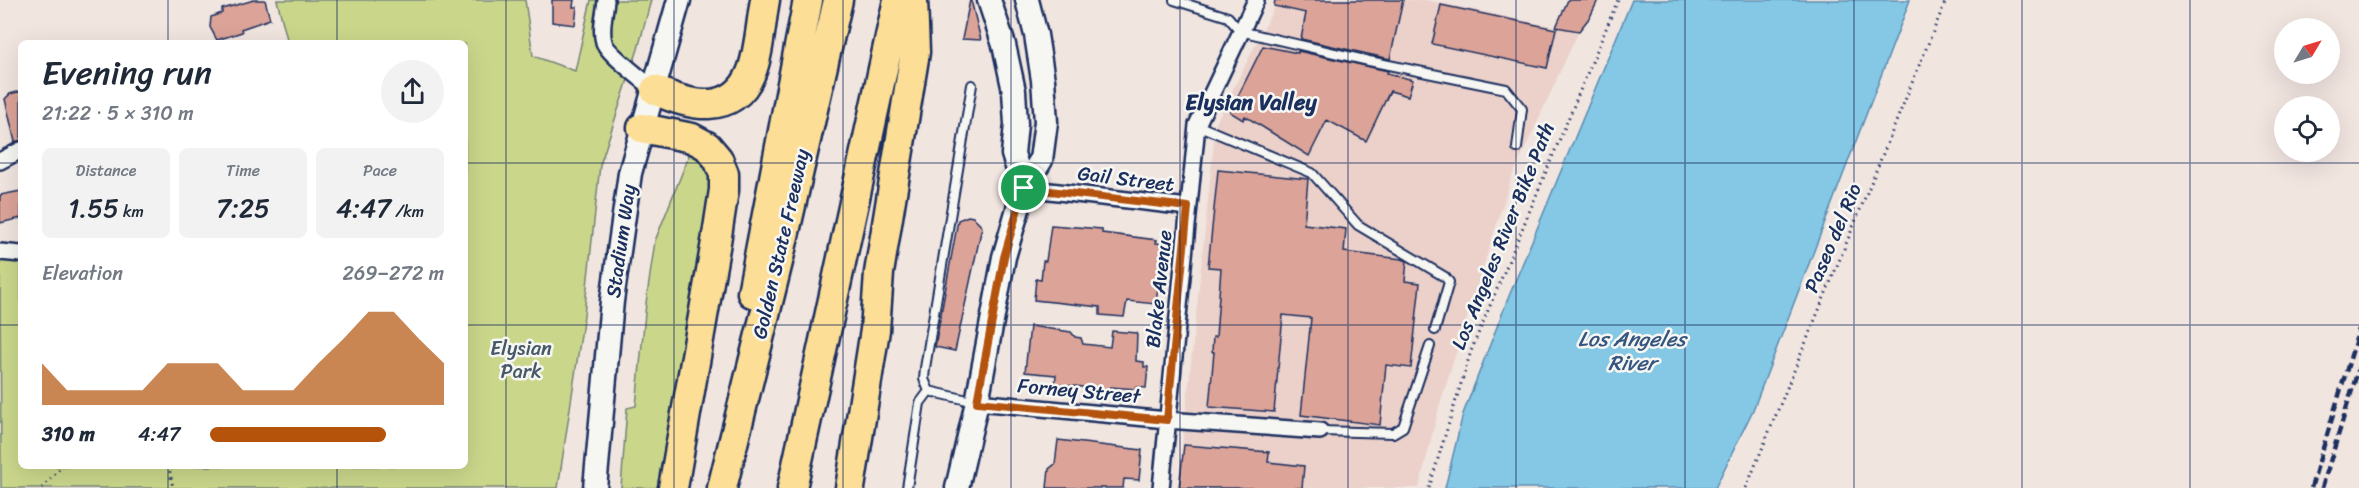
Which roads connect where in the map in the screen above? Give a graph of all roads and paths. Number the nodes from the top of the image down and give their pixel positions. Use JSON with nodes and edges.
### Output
{"nodes":[{"id":1,"x":606,"y":0,"type":"edge"},
{"id":2,"x":679,"y":0,"type":"edge"},
{"id":3,"x":765,"y":0,"type":"edge"},
{"id":4,"x":808,"y":0,"type":"edge"},
{"id":5,"x":838,"y":0,"type":"edge"},
{"id":6,"x":898,"y":0,"type":"edge"},
{"id":7,"x":913,"y":0,"type":"edge"},
{"id":8,"x":989,"y":0,"type":"edge"},
{"id":9,"x":1027,"y":0,"type":"edge"},
{"id":10,"x":1174,"y":0,"type":"edge"},
{"id":11,"x":1256,"y":0,"type":"edge"},
{"id":12,"x":1618,"y":0,"type":"edge"},
{"id":13,"x":1946,"y":0,"type":"edge"},
{"id":14,"x":1240,"y":31,"type":"junction"},
{"id":15,"x":972,"y":85,"type":"dead end"},
{"id":16,"x":655,"y":90,"type":"junction"},
{"id":17,"x":1197,"y":125,"type":"junction"},
{"id":18,"x":642,"y":128,"type":"junction"},
{"id":19,"x":1517,"y":148,"type":"dead end"},
{"id":20,"x":18,"y":152,"type":"edge"},
{"id":21,"x":0,"y":161,"type":"edge"},
{"id":22,"x":1024,"y":188,"type":"junction"},
{"id":23,"x":1188,"y":207,"type":"junction"},
{"id":24,"x":0,"y":252,"type":"edge"},
{"id":25,"x":18,"y":254,"type":"edge"},
{"id":26,"x":1435,"y":330,"type":"dead end"},
{"id":27,"x":1430,"y":346,"type":"dead end"},
{"id":28,"x":929,"y":391,"type":"junction"},
{"id":29,"x":977,"y":402,"type":"junction"},
{"id":30,"x":740,"y":412,"type":"junction"},
{"id":31,"x":1167,"y":420,"type":"junction"},
{"id":32,"x":1320,"y":430,"type":"joint"},
{"id":33,"x":59,"y":469,"type":"edge"},
{"id":34,"x":172,"y":469,"type":"edge"},
{"id":35,"x":42,"y":488,"type":"edge"},
{"id":36,"x":173,"y":488,"type":"edge"},
{"id":37,"x":595,"y":488,"type":"edge"},
{"id":38,"x":673,"y":488,"type":"edge"},
{"id":39,"x":722,"y":488,"type":"edge"},
{"id":40,"x":792,"y":488,"type":"edge"},
{"id":41,"x":850,"y":488,"type":"edge"},
{"id":42,"x":907,"y":488,"type":"edge"},
{"id":43,"x":957,"y":488,"type":"edge"},
{"id":44,"x":1161,"y":488,"type":"edge"},
{"id":45,"x":1429,"y":488,"type":"edge"},
{"id":46,"x":1746,"y":488,"type":"edge"}],
"edges":[{"from":1,"to":16,"type":"street"},
{"from":2,"to":16,"type":"main road","name":"Stadium Way"},
{"from":3,"to":16,"type":"highway"},
{"from":4,"to":30,"type":"highway"},
{"from":5,"to":30,"type":"highway","name":"Golden State Freeway"},
{"from":6,"to":40,"type":"highway"},
{"from":7,"to":41,"type":"highway"},
{"from":8,"to":22,"type":"main road"},
{"from":9,"to":22,"type":"main road"},
{"from":10,"to":14,"type":"lane"},
{"from":11,"to":14,"type":"street","name":"Blake Avenue"},
{"from":12,"to":45,"type":"path","name":"Los Angeles River Bike Path"},
{"from":13,"to":46,"type":"path","name":"Paseo del Rio"},
{"from":14,"to":17,"type":"street","name":"Blake Avenue"},
{"from":14,"to":19,"type":"lane"},
{"from":15,"to":28,"type":"lane"},
{"from":16,"to":18,"type":"main road","name":"Stadium Way"},
{"from":17,"to":23,"type":"street","name":"Blake Avenue"},
{"from":17,"to":26,"type":"lane"},
{"from":18,"to":37,"type":"main road","name":"Stadium Way"},
{"from":18,"to":38,"type":"highway"},
{"from":20,"to":21,"type":"street"},
{"from":22,"to":23,"type":"street","name":"Gail Street"},
{"from":22,"to":29,"type":"main road"},
{"from":23,"to":31,"type":"street","name":"Blake Avenue"},
{"from":24,"to":25,"type":"street"},
{"from":27,"to":32,"type":"lane"},
{"from":28,"to":29,"type":"lane"},
{"from":28,"to":42,"type":"lane"},
{"from":29,"to":31,"type":"street","name":"Forney Street"},
{"from":29,"to":43,"type":"main road"},
{"from":30,"to":39,"type":"highway","name":"Golden State Freeway"},
{"from":31,"to":32,"type":"street","name":"Forney Street"},
{"from":31,"to":44,"type":"street","name":"Blake Avenue"},
{"from":33,"to":35,"type":"path"},
{"from":34,"to":36,"type":"path"}]}
